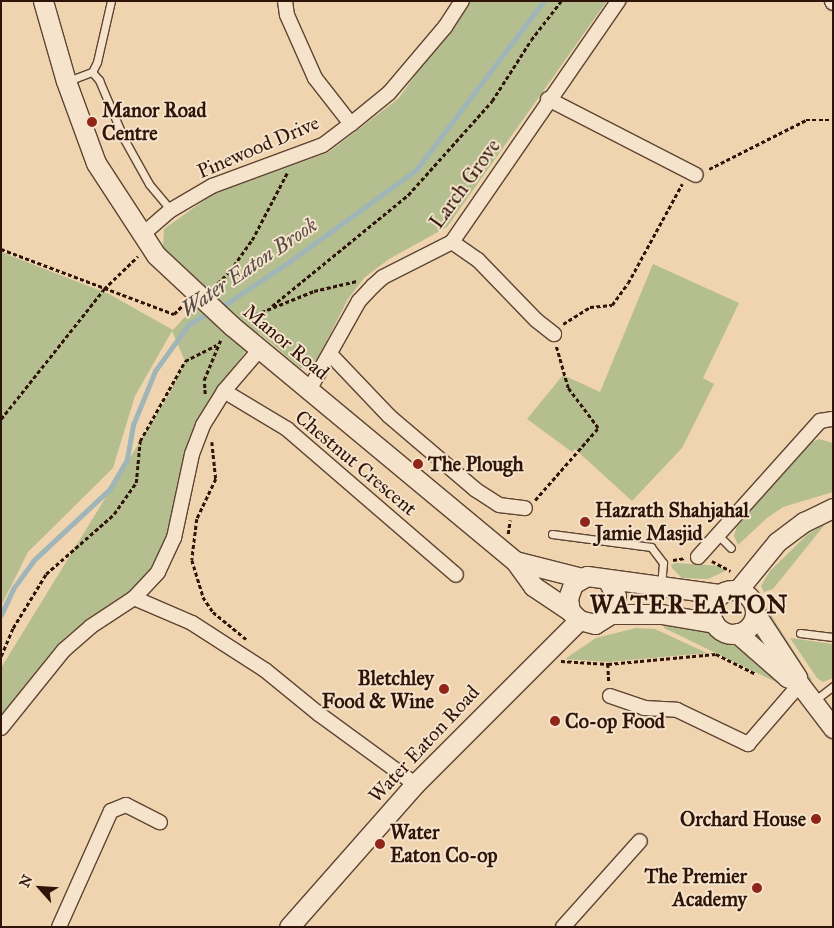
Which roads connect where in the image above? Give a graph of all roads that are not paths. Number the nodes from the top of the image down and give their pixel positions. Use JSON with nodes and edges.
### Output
{"nodes":[{"id":1,"x":43,"y":1,"type":"edge"},
{"id":2,"x":111,"y":1,"type":"edge"},
{"id":3,"x":285,"y":1,"type":"edge"},
{"id":4,"x":462,"y":1,"type":"edge"},
{"id":5,"x":618,"y":1,"type":"edge"},
{"id":6,"x":92,"y":72,"type":"junction"},
{"id":7,"x":66,"y":81,"type":"junction"},
{"id":8,"x":548,"y":99,"type":"junction"},
{"id":9,"x":352,"y":124,"type":"junction"},
{"id":10,"x":693,"y":174,"type":"road end"},
{"id":11,"x":171,"y":210,"type":"junction"},
{"id":12,"x":143,"y":234,"type":"junction"},
{"id":13,"x":452,"y":242,"type":"junction"},
{"id":14,"x":554,"y":334,"type":"road end"},
{"id":15,"x":260,"y":349,"type":"junction"},
{"id":16,"x":330,"y":355,"type":"junction"},
{"id":17,"x":309,"y":390,"type":"junction"},
{"id":18,"x":224,"y":391,"type":"junction"},
{"id":19,"x":832,"y":418,"type":"edge"},
{"id":20,"x":833,"y":508,"type":"edge"},
{"id":21,"x":519,"y":509,"type":"road end"},
{"id":22,"x":552,"y":534,"type":"dead end"},
{"id":23,"x":718,"y":535,"type":"junction"},
{"id":24,"x":731,"y":548,"type":"dead end"},
{"id":25,"x":511,"y":557,"type":"junction"},
{"id":26,"x":698,"y":558,"type":"dead end"},
{"id":27,"x":456,"y":575,"type":"dead end"},
{"id":28,"x":582,"y":578,"type":"junction"},
{"id":29,"x":608,"y":581,"type":"junction"},
{"id":30,"x":661,"y":587,"type":"junction"},
{"id":31,"x":730,"y":592,"type":"junction"},
{"id":32,"x":134,"y":598,"type":"junction"},
{"id":33,"x":755,"y":613,"type":"junction"},
{"id":34,"x":611,"y":614,"type":"junction"},
{"id":35,"x":575,"y":616,"type":"junction"},
{"id":36,"x":714,"y":623,"type":"junction"},
{"id":37,"x":800,"y":633,"type":"dead end"},
{"id":38,"x":737,"y":634,"type":"junction"},
{"id":39,"x":833,"y":637,"type":"edge"},
{"id":40,"x":799,"y":683,"type":"junction"},
{"id":41,"x":833,"y":686,"type":"edge"},
{"id":42,"x":610,"y":696,"type":"road end"},
{"id":43,"x":814,"y":701,"type":"junction"},
{"id":44,"x":1,"y":728,"type":"edge"},
{"id":45,"x":833,"y":728,"type":"edge"},
{"id":46,"x":415,"y":784,"type":"junction"},
{"id":47,"x":160,"y":822,"type":"dead end"},
{"id":48,"x":640,"y":841,"type":"dead end"},
{"id":49,"x":59,"y":927,"type":"edge"},
{"id":50,"x":289,"y":927,"type":"edge"},
{"id":51,"x":563,"y":927,"type":"edge"}],
"edges":[{"from":1,"to":7,"type":"street","name":"Manor Road"},
{"from":2,"to":6,"type":"lane"},
{"from":3,"to":9,"type":"street"},
{"from":4,"to":9,"type":"street","name":"Pinewood Drive"},
{"from":5,"to":8,"type":"street","name":"Larch Grove"},
{"from":6,"to":7,"type":"lane"},
{"from":6,"to":11,"type":"lane"},
{"from":7,"to":12,"type":"street","name":"Manor Road"},
{"from":8,"to":10,"type":"street"},
{"from":8,"to":13,"type":"street","name":"Larch Grove"},
{"from":9,"to":11,"type":"street","name":"Pinewood Drive"},
{"from":11,"to":12,"type":"street","name":"Pinewood Drive"},
{"from":12,"to":15,"type":"street","name":"Manor Road"},
{"from":13,"to":14,"type":"street"},
{"from":13,"to":16,"type":"street","name":"Larch Grove"},
{"from":15,"to":17,"type":"street","name":"Manor Road"},
{"from":15,"to":18,"type":"street"},
{"from":16,"to":17,"type":"street","name":"Larch Grove"},
{"from":16,"to":21,"type":"street"},
{"from":17,"to":25,"type":"street","name":"Manor Road"},
{"from":18,"to":27,"type":"street","name":"Chestnut Crescent"},
{"from":18,"to":32,"type":"street"},
{"from":19,"to":23,"type":"street"},
{"from":20,"to":31,"type":"street"},
{"from":22,"to":30,"type":"lane"},
{"from":23,"to":24,"type":"lane"},
{"from":23,"to":26,"type":"street"},
{"from":25,"to":28,"type":"street","name":"Manor Road"},
{"from":25,"to":35,"type":"street","name":"Manor Road"},
{"from":28,"to":29,"type":"street"},
{"from":28,"to":35,"type":"street"},
{"from":29,"to":30,"type":"street"},
{"from":29,"to":34,"type":"street"},
{"from":30,"to":31,"type":"street"},
{"from":31,"to":33,"type":"street"},
{"from":31,"to":36,"type":"street"},
{"from":32,"to":44,"type":"street"},
{"from":32,"to":46,"type":"street"},
{"from":33,"to":38,"type":"street"},
{"from":33,"to":40,"type":"street"},
{"from":34,"to":35,"type":"street"},
{"from":34,"to":36,"type":"street"},
{"from":35,"to":46,"type":"street","name":"Water Eaton Road"},
{"from":36,"to":38,"type":"street"},
{"from":37,"to":39,"type":"lane"},
{"from":38,"to":40,"type":"street"},
{"from":40,"to":42,"type":"street"},
{"from":40,"to":43,"type":"street"},
{"from":41,"to":43,"type":"lane"},
{"from":43,"to":45,"type":"street"},
{"from":46,"to":50,"type":"street","name":"Water Eaton Road"},
{"from":47,"to":49,"type":"street"},
{"from":48,"to":51,"type":"street"}]}
